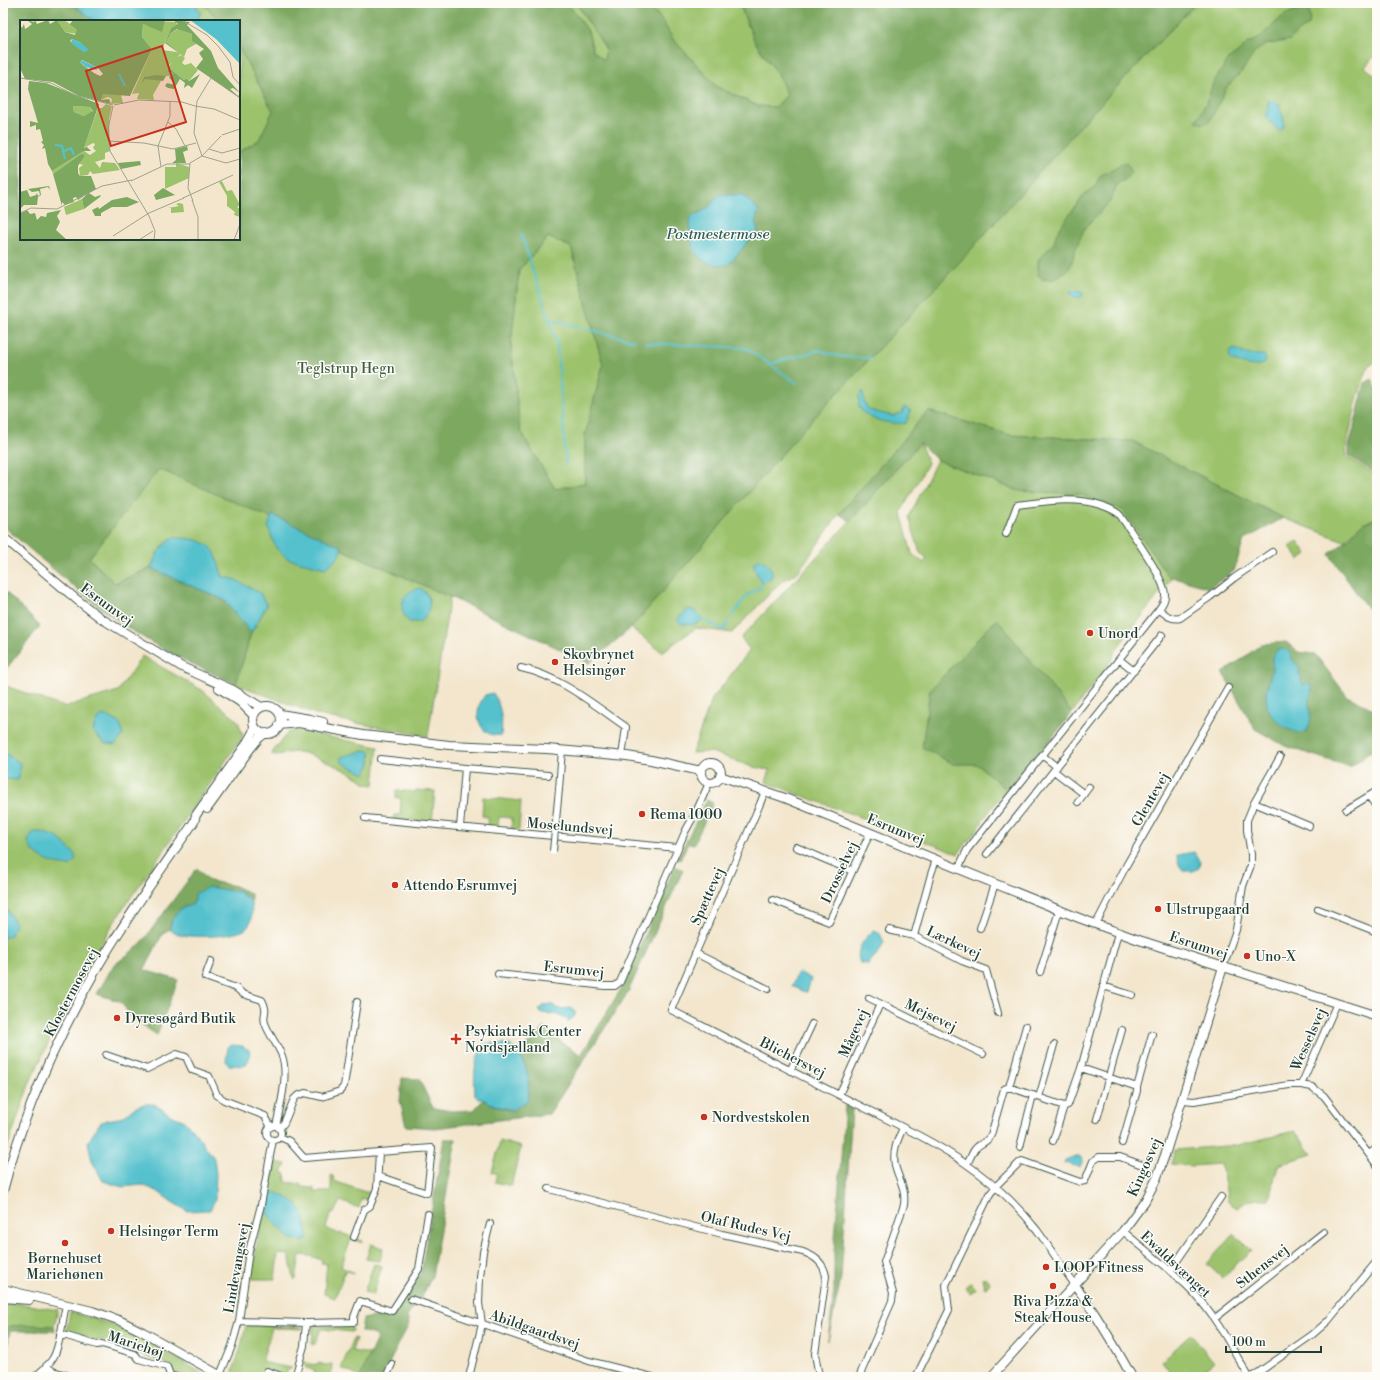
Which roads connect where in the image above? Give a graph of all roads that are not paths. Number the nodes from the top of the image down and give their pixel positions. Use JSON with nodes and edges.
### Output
{"nodes":[{"id":1,"x":1006,"y":534,"type":"dead end"},
{"id":2,"x":3,"y":537,"type":"edge"},
{"id":3,"x":1272,"y":552,"type":"dead end"},
{"id":4,"x":1159,"y":609,"type":"junction"},
{"id":5,"x":1162,"y":635,"type":"dead end"},
{"id":6,"x":1119,"y":659,"type":"junction"},
{"id":7,"x":521,"y":668,"type":"dead end"},
{"id":8,"x":1134,"y":671,"type":"junction"},
{"id":9,"x":205,"y":678,"type":"junction"},
{"id":10,"x":1228,"y":688,"type":"dead end"},
{"id":11,"x":261,"y":707,"type":"junction"},
{"id":12,"x":280,"y":714,"type":"junction"},
{"id":13,"x":253,"y":715,"type":"junction"},
{"id":14,"x":279,"y":725,"type":"junction"},
{"id":15,"x":254,"y":726,"type":"junction"},
{"id":16,"x":266,"y":734,"type":"junction"},
{"id":17,"x":378,"y":736,"type":"junction"},
{"id":18,"x":562,"y":750,"type":"junction"},
{"id":19,"x":622,"y":756,"type":"junction"},
{"id":20,"x":1042,"y":756,"type":"junction"},
{"id":21,"x":1280,"y":757,"type":"dead end"},
{"id":22,"x":380,"y":759,"type":"dead end"},
{"id":23,"x":465,"y":768,"type":"junction"},
{"id":24,"x":1055,"y":769,"type":"junction"},
{"id":25,"x":701,"y":771,"type":"junction"},
{"id":26,"x":548,"y":774,"type":"dead end"},
{"id":27,"x":720,"y":776,"type":"junction"},
{"id":28,"x":709,"y":783,"type":"junction"},
{"id":29,"x":1089,"y":787,"type":"dead end"},
{"id":30,"x":765,"y":791,"type":"junction"},
{"id":31,"x":1377,"y":791,"type":"edge"},
{"id":32,"x":1084,"y":794,"type":"junction"},
{"id":33,"x":1369,"y":796,"type":"junction"},
{"id":34,"x":1078,"y":802,"type":"dead end"},
{"id":35,"x":1254,"y":803,"type":"junction"},
{"id":36,"x":1377,"y":808,"type":"edge"},
{"id":37,"x":1346,"y":810,"type":"dead end"},
{"id":38,"x":365,"y":818,"type":"dead end"},
{"id":39,"x":194,"y":822,"type":"junction"},
{"id":40,"x":1309,"y":826,"type":"dead end"},
{"id":41,"x":460,"y":827,"type":"junction"},
{"id":42,"x":870,"y":833,"type":"junction"},
{"id":43,"x":796,"y":847,"type":"dead end"},
{"id":44,"x":678,"y":848,"type":"junction"},
{"id":45,"x":553,"y":851,"type":"dead end"},
{"id":46,"x":987,"y":854,"type":"dead end"},
{"id":47,"x":936,"y":860,"type":"junction"},
{"id":48,"x":958,"y":869,"type":"junction"},
{"id":49,"x":852,"y":871,"type":"junction"},
{"id":50,"x":995,"y":884,"type":"junction"},
{"id":51,"x":773,"y":900,"type":"dead end"},
{"id":52,"x":1318,"y":909,"type":"dead end"},
{"id":53,"x":1059,"y":911,"type":"junction"},
{"id":54,"x":1096,"y":924,"type":"junction"},
{"id":55,"x":980,"y":928,"type":"dead end"},
{"id":56,"x":889,"y":930,"type":"dead end"},
{"id":57,"x":1377,"y":932,"type":"edge"},
{"id":58,"x":1118,"y":933,"type":"junction"},
{"id":59,"x":914,"y":936,"type":"junction"},
{"id":60,"x":696,"y":953,"type":"junction"},
{"id":61,"x":211,"y":961,"type":"dead end"},
{"id":62,"x":1224,"y":967,"type":"junction"},
{"id":63,"x":1040,"y":972,"type":"dead end"},
{"id":64,"x":498,"y":974,"type":"dead end"},
{"id":65,"x":1103,"y":986,"type":"junction"},
{"id":66,"x":768,"y":989,"type":"dead end"},
{"id":67,"x":1132,"y":995,"type":"dead end"},
{"id":68,"x":869,"y":998,"type":"dead end"},
{"id":69,"x":357,"y":1002,"type":"dead end"},
{"id":70,"x":1337,"y":1003,"type":"junction"},
{"id":71,"x":880,"y":1004,"type":"junction"},
{"id":72,"x":671,"y":1010,"type":"joint"},
{"id":73,"x":998,"y":1013,"type":"dead end"},
{"id":74,"x":1377,"y":1016,"type":"edge"},
{"id":75,"x":812,"y":1024,"type":"dead end"},
{"id":76,"x":1026,"y":1026,"type":"dead end"},
{"id":77,"x":1122,"y":1030,"type":"dead end"},
{"id":78,"x":1152,"y":1034,"type":"dead end"},
{"id":79,"x":1054,"y":1045,"type":"dead end"},
{"id":80,"x":983,"y":1054,"type":"dead end"},
{"id":81,"x":106,"y":1055,"type":"dead end"},
{"id":82,"x":1081,"y":1068,"type":"junction"},
{"id":83,"x":790,"y":1071,"type":"junction"},
{"id":84,"x":1109,"y":1077,"type":"junction"},
{"id":85,"x":1301,"y":1085,"type":"junction"},
{"id":86,"x":1010,"y":1087,"type":"junction"},
{"id":87,"x":1137,"y":1087,"type":"junction"},
{"id":88,"x":839,"y":1095,"type":"junction"},
{"id":89,"x":1036,"y":1096,"type":"junction"},
{"id":90,"x":1183,"y":1100,"type":"junction"},
{"id":91,"x":1064,"y":1106,"type":"junction"},
{"id":92,"x":1098,"y":1119,"type":"dead end"},
{"id":93,"x":275,"y":1128,"type":"junction"},
{"id":94,"x":904,"y":1128,"type":"junction"},
{"id":95,"x":280,"y":1137,"type":"junction"},
{"id":96,"x":273,"y":1140,"type":"junction"},
{"id":97,"x":1053,"y":1141,"type":"dead end"},
{"id":98,"x":1122,"y":1143,"type":"dead end"},
{"id":99,"x":1020,"y":1147,"type":"dead end"},
{"id":100,"x":1377,"y":1148,"type":"edge"},
{"id":101,"x":379,"y":1152,"type":"junction"},
{"id":102,"x":1369,"y":1154,"type":"junction"},
{"id":103,"x":967,"y":1164,"type":"junction"},
{"id":104,"x":1377,"y":1165,"type":"edge"},
{"id":105,"x":1145,"y":1166,"type":"dead end"},
{"id":106,"x":378,"y":1176,"type":"junction"},
{"id":107,"x":996,"y":1186,"type":"junction"},
{"id":108,"x":548,"y":1189,"type":"dead end"},
{"id":109,"x":3,"y":1191,"type":"edge"},
{"id":110,"x":1221,"y":1197,"type":"dead end"},
{"id":111,"x":428,"y":1214,"type":"dead end"},
{"id":112,"x":490,"y":1224,"type":"dead end"},
{"id":113,"x":1123,"y":1231,"type":"junction"},
{"id":114,"x":1324,"y":1232,"type":"dead end"},
{"id":115,"x":354,"y":1237,"type":"dead end"},
{"id":116,"x":1377,"y":1261,"type":"edge"},
{"id":117,"x":1170,"y":1271,"type":"junction"},
{"id":118,"x":1074,"y":1286,"type":"junction"},
{"id":119,"x":3,"y":1289,"type":"edge"},
{"id":120,"x":3,"y":1298,"type":"edge"},
{"id":121,"x":411,"y":1299,"type":"dead end"},
{"id":122,"x":46,"y":1300,"type":"junction"},
{"id":123,"x":66,"y":1305,"type":"junction"},
{"id":124,"x":1214,"y":1319,"type":"junction"},
{"id":125,"x":239,"y":1321,"type":"junction"},
{"id":126,"x":306,"y":1323,"type":"junction"},
{"id":127,"x":482,"y":1324,"type":"junction"},
{"id":128,"x":60,"y":1334,"type":"junction"},
{"id":129,"x":392,"y":1364,"type":"dead end"},
{"id":130,"x":46,"y":1366,"type":"junction"},
{"id":131,"x":267,"y":1371,"type":"dead end"},
{"id":132,"x":221,"y":1376,"type":"edge"},
{"id":133,"x":35,"y":1377,"type":"edge"},
{"id":134,"x":73,"y":1377,"type":"edge"},
{"id":135,"x":176,"y":1377,"type":"edge"},
{"id":136,"x":284,"y":1377,"type":"edge"},
{"id":137,"x":294,"y":1377,"type":"edge"},
{"id":138,"x":386,"y":1377,"type":"edge"},
{"id":139,"x":468,"y":1377,"type":"edge"},
{"id":140,"x":652,"y":1377,"type":"edge"},
{"id":141,"x":820,"y":1377,"type":"edge"},
{"id":142,"x":859,"y":1377,"type":"edge"},
{"id":143,"x":916,"y":1377,"type":"edge"},
{"id":144,"x":991,"y":1377,"type":"edge"},
{"id":145,"x":1132,"y":1377,"type":"edge"},
{"id":146,"x":1250,"y":1377,"type":"edge"}],
"edges":[{"from":1,"to":4,"type":"street"},
{"from":2,"to":9,"type":"main road","name":"Esrumvej"},
{"from":3,"to":4,"type":"street"},
{"from":4,"to":6,"type":"street"},
{"from":5,"to":8,"type":"street"},
{"from":6,"to":8,"type":"street"},
{"from":6,"to":20,"type":"street"},
{"from":7,"to":19,"type":"street"},
{"from":8,"to":24,"type":"street"},
{"from":9,"to":11,"type":"main road","name":"Esrumvej"},
{"from":9,"to":13,"type":"main road","name":"Esrumvej"},
{"from":10,"to":54,"type":"street","name":"Glentevej"},
{"from":11,"to":12,"type":"main road"},
{"from":11,"to":13,"type":"main road"},
{"from":12,"to":14,"type":"main road"},
{"from":12,"to":17,"type":"main road"},
{"from":13,"to":15,"type":"main road"},
{"from":14,"to":16,"type":"main road"},
{"from":14,"to":17,"type":"main road"},
{"from":15,"to":16,"type":"main road"},
{"from":15,"to":39,"type":"main road","name":"Klostermosevej"},
{"from":16,"to":39,"type":"main road","name":"Klostermosevej"},
{"from":17,"to":18,"type":"main road"},
{"from":18,"to":19,"type":"main road"},
{"from":18,"to":45,"type":"street","bridge":true},
{"from":19,"to":25,"type":"main road"},
{"from":20,"to":24,"type":"street"},
{"from":20,"to":48,"type":"street"},
{"from":21,"to":35,"type":"street"},
{"from":22,"to":23,"type":"street"},
{"from":23,"to":26,"type":"street"},
{"from":23,"to":41,"type":"street"},
{"from":24,"to":32,"type":"street"},
{"from":24,"to":46,"type":"street"},
{"from":25,"to":27,"type":"main road"},
{"from":25,"to":28,"type":"main road"},
{"from":27,"to":28,"type":"main road"},
{"from":27,"to":30,"type":"main road","name":"Esrumvej"},
{"from":28,"to":44,"type":"street","name":"Esrumvej"},
{"from":29,"to":32,"type":"street"},
{"from":30,"to":42,"type":"main road","name":"Esrumvej"},
{"from":30,"to":60,"type":"street","name":"Spættevej"},
{"from":31,"to":33,"type":"street"},
{"from":32,"to":34,"type":"street"},
{"from":33,"to":36,"type":"street"},
{"from":33,"to":37,"type":"street"},
{"from":35,"to":40,"type":"street"},
{"from":35,"to":62,"type":"street"},
{"from":38,"to":41,"type":"street","name":"Moselundsvej"},
{"from":39,"to":109,"type":"main road","name":"Klostermosevej"},
{"from":41,"to":44,"type":"street","name":"Moselundsvej"},
{"from":42,"to":47,"type":"main road","name":"Esrumvej"},
{"from":42,"to":49,"type":"street","name":"Drosselvej"},
{"from":43,"to":49,"type":"street"},
{"from":44,"to":64,"type":"street","name":"Esrumvej"},
{"from":47,"to":48,"type":"main road","name":"Esrumvej"},
{"from":47,"to":59,"type":"street","name":"Lærkevej"},
{"from":48,"to":50,"type":"main road","name":"Esrumvej"},
{"from":49,"to":51,"type":"street","name":"Drosselvej"},
{"from":50,"to":53,"type":"main road","name":"Esrumvej"},
{"from":50,"to":55,"type":"street"},
{"from":52,"to":57,"type":"street"},
{"from":53,"to":54,"type":"main road","name":"Esrumvej"},
{"from":53,"to":63,"type":"street"},
{"from":54,"to":58,"type":"main road","name":"Esrumvej"},
{"from":56,"to":59,"type":"street","name":"Lærkevej"},
{"from":58,"to":62,"type":"main road","name":"Esrumvej"},
{"from":58,"to":65,"type":"street"},
{"from":59,"to":73,"type":"street","name":"Lærkevej"},
{"from":60,"to":66,"type":"street"},
{"from":60,"to":72,"type":"street","name":"Spættevej"},
{"from":61,"to":93,"type":"street"},
{"from":62,"to":70,"type":"main road","name":"Esrumvej"},
{"from":62,"to":90,"type":"main road","name":"Kingosvej"},
{"from":65,"to":67,"type":"street"},
{"from":65,"to":82,"type":"street"},
{"from":68,"to":71,"type":"street","name":"Mejsevej"},
{"from":69,"to":93,"type":"street"},
{"from":70,"to":74,"type":"main road","name":"Esrumvej"},
{"from":70,"to":85,"type":"street","name":"Wesselsvej"},
{"from":71,"to":80,"type":"street","name":"Mejsevej"},
{"from":71,"to":88,"type":"street","name":"Mågevej"},
{"from":72,"to":83,"type":"street","name":"Blichersvej"},
{"from":75,"to":83,"type":"street"},
{"from":76,"to":86,"type":"street"},
{"from":77,"to":84,"type":"street"},
{"from":78,"to":87,"type":"street"},
{"from":79,"to":89,"type":"street"},
{"from":81,"to":93,"type":"street"},
{"from":82,"to":84,"type":"street"},
{"from":82,"to":91,"type":"street"},
{"from":83,"to":88,"type":"street","name":"Blichersvej"},
{"from":84,"to":87,"type":"street"},
{"from":84,"to":92,"type":"street"},
{"from":85,"to":90,"type":"street"},
{"from":85,"to":102,"type":"street"},
{"from":86,"to":89,"type":"street"},
{"from":86,"to":103,"type":"street"},
{"from":87,"to":98,"type":"street"},
{"from":88,"to":94,"type":"street","name":"Blichersvej"},
{"from":89,"to":91,"type":"street"},
{"from":89,"to":99,"type":"street"},
{"from":90,"to":113,"type":"main road","name":"Kingosvej"},
{"from":91,"to":97,"type":"street"},
{"from":93,"to":95,"type":"street"},
{"from":93,"to":96,"type":"street"},
{"from":94,"to":103,"type":"street","name":"Blichersvej"},
{"from":94,"to":142,"type":"street"},
{"from":95,"to":96,"type":"street"},
{"from":95,"to":101,"type":"street"},
{"from":96,"to":125,"type":"street","name":"Lindevangsvej"},
{"from":100,"to":102,"type":"street"},
{"from":101,"to":106,"type":"street"},
{"from":101,"to":106,"type":"street"},
{"from":102,"to":104,"type":"street"},
{"from":103,"to":107,"type":"street","name":"Blichersvej"},
{"from":105,"to":107,"type":"street"},
{"from":106,"to":115,"type":"street"},
{"from":107,"to":118,"type":"street","name":"Blichersvej"},
{"from":107,"to":143,"type":"street"},
{"from":108,"to":141,"type":"street","name":"Olaf Rudes Vej"},
{"from":110,"to":117,"type":"street"},
{"from":111,"to":126,"type":"street"},
{"from":112,"to":127,"type":"street"},
{"from":113,"to":117,"type":"street","name":"Ewaldsvænget"},
{"from":113,"to":118,"type":"main road","name":"Kingosvej"},
{"from":114,"to":124,"type":"street","name":"Sthensvej"},
{"from":116,"to":146,"type":"street"},
{"from":117,"to":124,"type":"street","name":"Ewaldsvænget"},
{"from":118,"to":144,"type":"main road","name":"Kingosvej"},
{"from":118,"to":145,"type":"main road","name":"Blichersvej"},
{"from":119,"to":122,"type":"main road"},
{"from":120,"to":122,"type":"main road"},
{"from":121,"to":127,"type":"street","name":"Abildgaardsvej"},
{"from":122,"to":123,"type":"main road"},
{"from":123,"to":128,"type":"street"},
{"from":123,"to":132,"type":"main road"},
{"from":124,"to":146,"type":"street","name":"Ewaldsvænget"},
{"from":125,"to":126,"type":"street"},
{"from":125,"to":132,"type":"street","name":"Lindevangsvej"},
{"from":126,"to":137,"type":"street"},
{"from":127,"to":139,"type":"street"},
{"from":127,"to":140,"type":"street","name":"Abildgaardsvej"},
{"from":128,"to":130,"type":"street"},
{"from":128,"to":135,"type":"street","name":"Mariehøj"},
{"from":129,"to":138,"type":"street"},
{"from":130,"to":133,"type":"street"},
{"from":130,"to":134,"type":"street"},
{"from":131,"to":136,"type":"street"}]}
